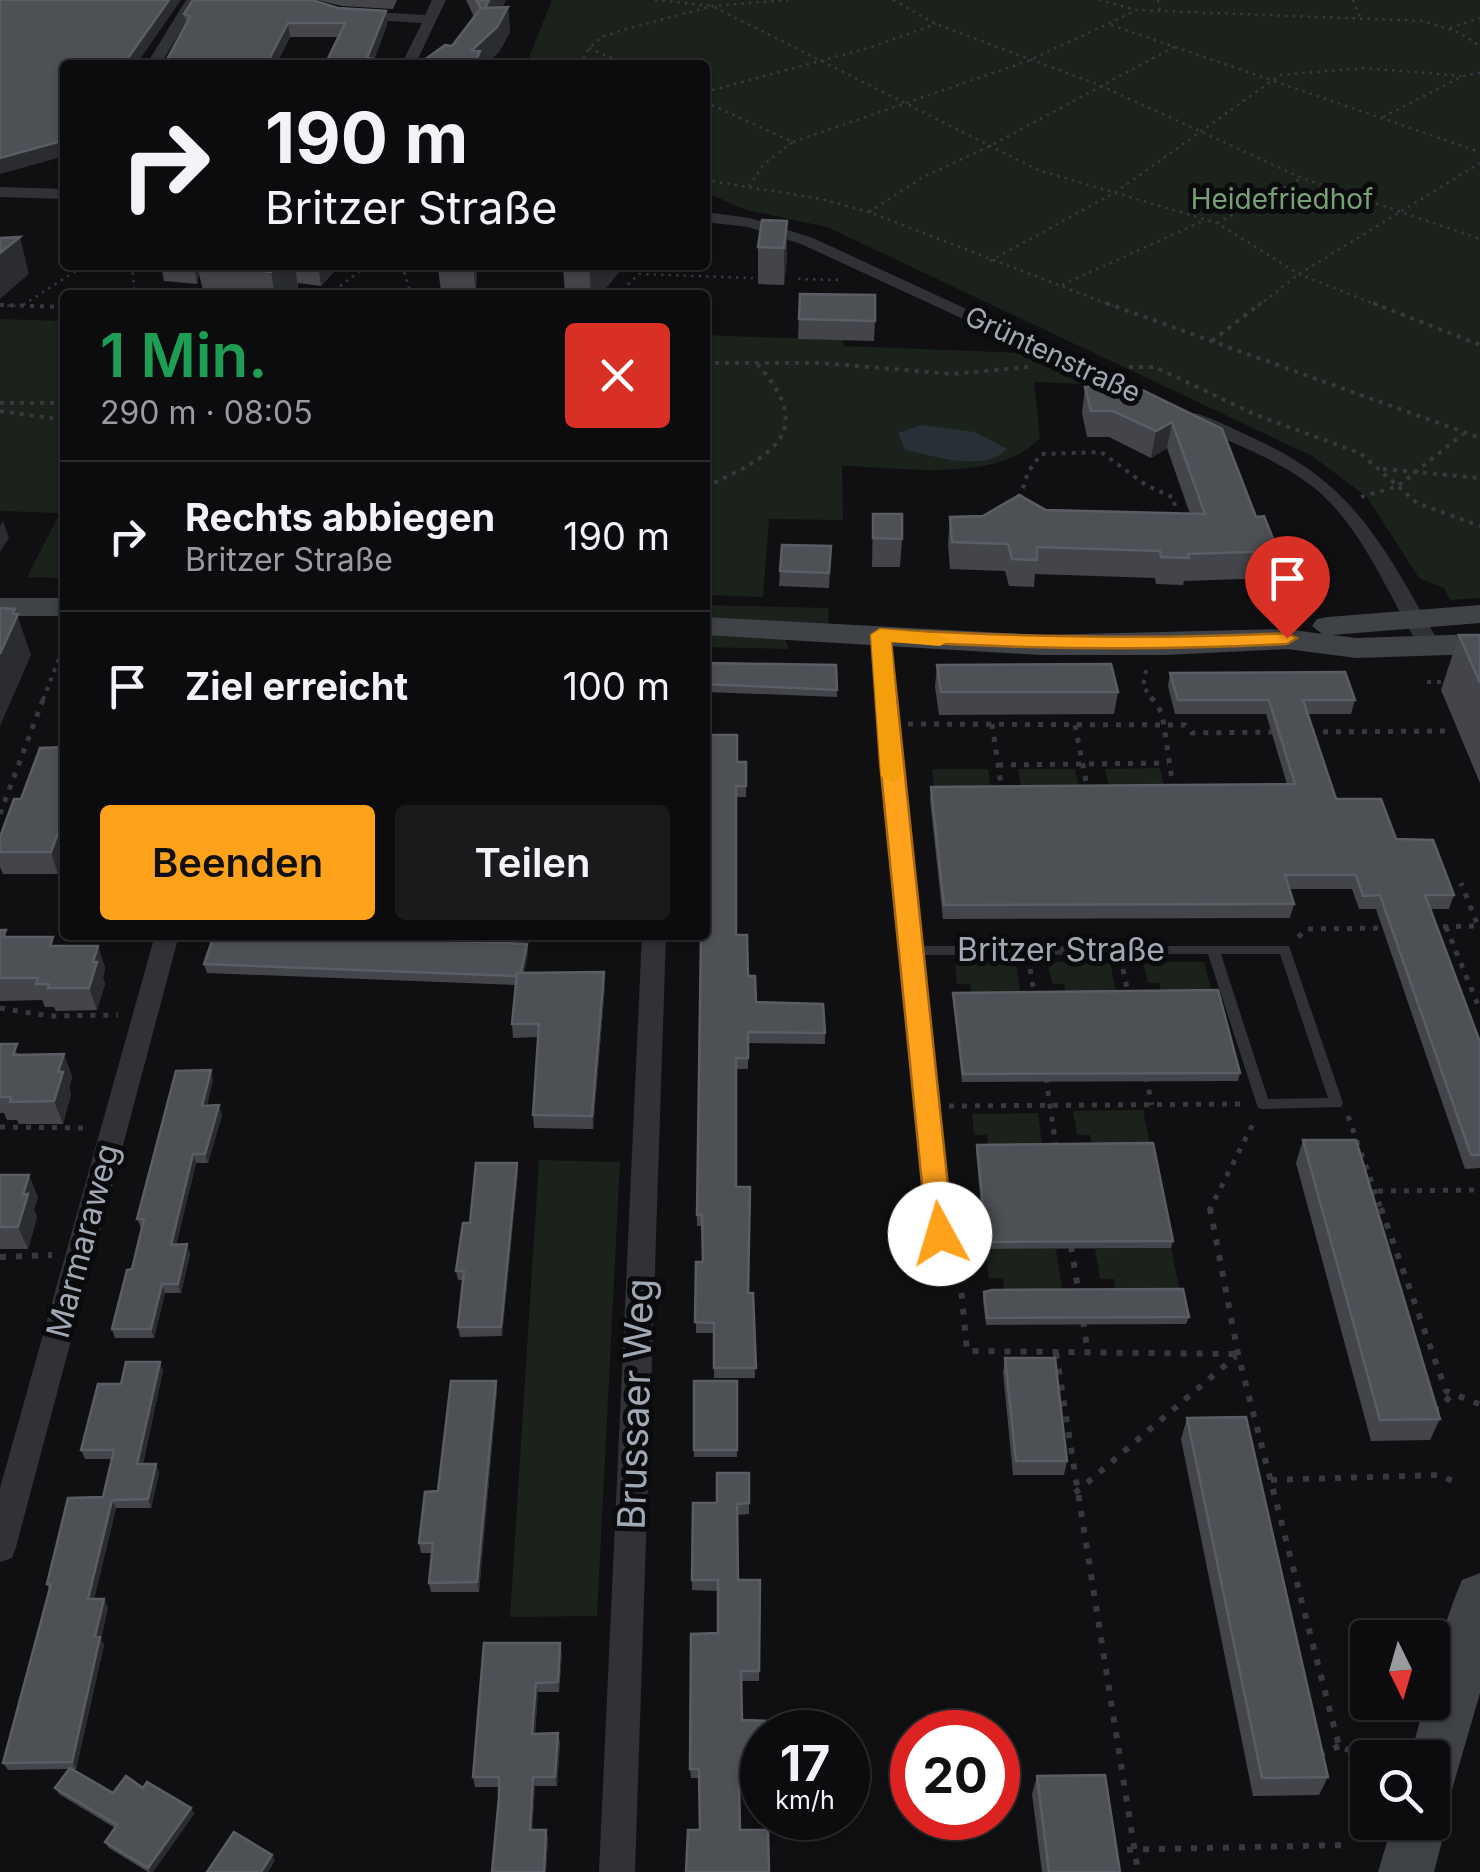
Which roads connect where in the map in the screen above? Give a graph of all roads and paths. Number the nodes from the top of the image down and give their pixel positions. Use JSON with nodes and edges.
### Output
{"nodes":[{"id":1,"x":193,"y":0,"type":"edge"},
{"id":2,"x":287,"y":0,"type":"edge"},
{"id":3,"x":439,"y":0,"type":"edge"},
{"id":4,"x":655,"y":0,"type":"edge"},
{"id":5,"x":788,"y":0,"type":"edge"},
{"id":6,"x":893,"y":0,"type":"edge"},
{"id":7,"x":1098,"y":0,"type":"edge"},
{"id":8,"x":1158,"y":0,"type":"edge"},
{"id":9,"x":1353,"y":0,"type":"edge"},
{"id":10,"x":712,"y":6,"type":"junction"},
{"id":11,"x":1136,"y":10,"type":"junction"},
{"id":12,"x":1160,"y":11,"type":"junction"},
{"id":13,"x":1480,"y":18,"type":"edge"},
{"id":14,"x":429,"y":19,"type":"junction"},
{"id":15,"x":1362,"y":19,"type":"junction"},
{"id":16,"x":936,"y":24,"type":"junction"},
{"id":17,"x":1111,"y":24,"type":"junction"},
{"id":18,"x":1448,"y":29,"type":"junction"},
{"id":19,"x":1480,"y":46,"type":"edge"},
{"id":20,"x":1174,"y":47,"type":"junction"},
{"id":21,"x":589,"y":48,"type":"junction"},
{"id":22,"x":156,"y":60,"type":"edge"},
{"id":23,"x":410,"y":60,"type":"edge"},
{"id":24,"x":583,"y":60,"type":"edge"},
{"id":25,"x":616,"y":60,"type":"edge"},
{"id":26,"x":1028,"y":61,"type":"junction"},
{"id":27,"x":820,"y":62,"type":"junction"},
{"id":28,"x":1480,"y":73,"type":"edge"},
{"id":29,"x":1464,"y":76,"type":"junction"},
{"id":30,"x":1268,"y":80,"type":"junction"},
{"id":31,"x":1099,"y":85,"type":"junction"},
{"id":32,"x":710,"y":91,"type":"edge"},
{"id":33,"x":710,"y":104,"type":"edge"},
{"id":34,"x":905,"y":105,"type":"junction"},
{"id":35,"x":1383,"y":117,"type":"junction"},
{"id":36,"x":1201,"y":130,"type":"junction"},
{"id":37,"x":793,"y":142,"type":"junction"},
{"id":38,"x":988,"y":147,"type":"junction"},
{"id":39,"x":1480,"y":152,"type":"edge"},
{"id":40,"x":1480,"y":163,"type":"edge"},
{"id":41,"x":1302,"y":178,"type":"junction"},
{"id":42,"x":710,"y":181,"type":"edge"},
{"id":43,"x":749,"y":186,"type":"junction"},
{"id":44,"x":0,"y":192,"type":"edge"},
{"id":45,"x":1116,"y":192,"type":"junction"},
{"id":46,"x":60,"y":194,"type":"edge"},
{"id":47,"x":869,"y":212,"type":"junction"},
{"id":48,"x":1395,"y":213,"type":"junction"},
{"id":49,"x":710,"y":218,"type":"edge"},
{"id":50,"x":1206,"y":219,"type":"junction"},
{"id":51,"x":1217,"y":223,"type":"junction"},
{"id":52,"x":1480,"y":239,"type":"edge"},
{"id":53,"x":990,"y":261,"type":"junction"},
{"id":54,"x":77,"y":270,"type":"edge"},
{"id":55,"x":361,"y":270,"type":"edge"},
{"id":56,"x":1299,"y":274,"type":"junction"},
{"id":57,"x":754,"y":278,"type":"dead end"},
{"id":58,"x":798,"y":279,"type":"dead end"},
{"id":59,"x":848,"y":281,"type":"dead end"},
{"id":60,"x":1062,"y":285,"type":"junction"},
{"id":61,"x":335,"y":290,"type":"edge"},
{"id":62,"x":622,"y":290,"type":"edge"},
{"id":63,"x":23,"y":304,"type":"dead end"},
{"id":64,"x":0,"y":305,"type":"edge"},
{"id":65,"x":60,"y":308,"type":"edge"},
{"id":66,"x":1212,"y":341,"type":"junction"},
{"id":67,"x":1480,"y":345,"type":"edge"},
{"id":68,"x":710,"y":362,"type":"edge"},
{"id":69,"x":758,"y":365,"type":"junction"},
{"id":70,"x":1030,"y":367,"type":"dead end"},
{"id":71,"x":1119,"y":371,"type":"dead end"},
{"id":72,"x":0,"y":403,"type":"edge"},
{"id":73,"x":60,"y":404,"type":"edge"},
{"id":74,"x":0,"y":412,"type":"edge"},
{"id":75,"x":60,"y":419,"type":"edge"},
{"id":76,"x":1463,"y":434,"type":"junction"},
{"id":77,"x":1480,"y":438,"type":"edge"},
{"id":78,"x":1381,"y":469,"type":"junction"},
{"id":79,"x":1414,"y":472,"type":"junction"},
{"id":80,"x":1480,"y":478,"type":"edge"},
{"id":81,"x":710,"y":484,"type":"edge"},
{"id":82,"x":1398,"y":486,"type":"junction"},
{"id":83,"x":1340,"y":502,"type":"junction"},
{"id":84,"x":1024,"y":510,"type":"edge"},
{"id":85,"x":1480,"y":526,"type":"edge"},
{"id":86,"x":1179,"y":537,"type":"edge"},
{"id":87,"x":1292,"y":603,"type":"dead end"},
{"id":88,"x":0,"y":607,"type":"edge"},
{"id":89,"x":60,"y":608,"type":"edge"},
{"id":90,"x":1480,"y":614,"type":"edge"},
{"id":91,"x":710,"y":626,"type":"edge"},
{"id":92,"x":1294,"y":628,"type":"junction"},
{"id":93,"x":1422,"y":633,"type":"junction"},
{"id":94,"x":880,"y":635,"type":"junction"},
{"id":95,"x":1480,"y":644,"type":"edge"},
{"id":96,"x":60,"y":656,"type":"edge"},
{"id":97,"x":1146,"y":670,"type":"dead end"},
{"id":98,"x":1427,"y":682,"type":"dead end"},
{"id":99,"x":1462,"y":682,"type":"dead end"},
{"id":100,"x":886,"y":724,"type":"junction"},
{"id":101,"x":992,"y":724,"type":"junction"},
{"id":102,"x":1076,"y":725,"type":"junction"},
{"id":103,"x":1163,"y":725,"type":"junction"},
{"id":104,"x":1447,"y":731,"type":"dead end"},
{"id":105,"x":1290,"y":732,"type":"edge"},
{"id":106,"x":1310,"y":732,"type":"edge"},
{"id":107,"x":1168,"y":764,"type":"junction"},
{"id":108,"x":998,"y":765,"type":"junction"},
{"id":109,"x":1083,"y":765,"type":"junction"},
{"id":110,"x":1176,"y":799,"type":"edge"},
{"id":111,"x":1004,"y":804,"type":"edge"},
{"id":112,"x":1091,"y":804,"type":"edge"},
{"id":113,"x":0,"y":814,"type":"edge"},
{"id":114,"x":1461,"y":883,"type":"dead end"},
{"id":115,"x":1446,"y":926,"type":"junction"},
{"id":116,"x":1479,"y":926,"type":"edge"},
{"id":117,"x":1426,"y":927,"type":"edge"},
{"id":118,"x":1386,"y":928,"type":"edge"},
{"id":119,"x":166,"y":940,"type":"edge"},
{"id":120,"x":654,"y":940,"type":"edge"},
{"id":121,"x":1285,"y":949,"type":"junction"},
{"id":122,"x":1213,"y":950,"type":"junction"},
{"id":123,"x":910,"y":951,"type":"junction"},
{"id":124,"x":1121,"y":956,"type":"dead end"},
{"id":125,"x":1028,"y":957,"type":"dead end"},
{"id":126,"x":1464,"y":971,"type":"junction"},
{"id":127,"x":1454,"y":972,"type":"edge"},
{"id":128,"x":1477,"y":996,"type":"edge"},
{"id":129,"x":0,"y":1008,"type":"edge"},
{"id":130,"x":1480,"y":1010,"type":"edge"},
{"id":131,"x":1036,"y":1012,"type":"edge"},
{"id":132,"x":1132,"y":1012,"type":"edge"},
{"id":133,"x":126,"y":1015,"type":"dead end"},
{"id":134,"x":1044,"y":1068,"type":"edge"},
{"id":135,"x":1144,"y":1068,"type":"edge"},
{"id":136,"x":1264,"y":1104,"type":"junction"},
{"id":137,"x":1336,"y":1104,"type":"junction"},
{"id":138,"x":1152,"y":1105,"type":"junction"},
{"id":139,"x":926,"y":1106,"type":"junction"},
{"id":140,"x":1050,"y":1106,"type":"junction"},
{"id":141,"x":0,"y":1127,"type":"edge"},
{"id":142,"x":93,"y":1128,"type":"dead end"},
{"id":143,"x":1058,"y":1163,"type":"edge"},
{"id":144,"x":1480,"y":1190,"type":"edge"},
{"id":145,"x":1378,"y":1191,"type":"junction"},
{"id":146,"x":1370,"y":1201,"type":"edge"},
{"id":147,"x":1382,"y":1201,"type":"junction"},
{"id":148,"x":940,"y":1234,"type":"joint"},
{"id":149,"x":1070,"y":1239,"type":"edge"},
{"id":150,"x":58,"y":1254,"type":"dead end"},
{"id":151,"x":0,"y":1256,"type":"edge"},
{"id":152,"x":1392,"y":1268,"type":"edge"},
{"id":153,"x":1404,"y":1268,"type":"junction"},
{"id":154,"x":1079,"y":1296,"type":"edge"},
{"id":155,"x":1082,"y":1316,"type":"edge"},
{"id":156,"x":1427,"y":1333,"type":"junction"},
{"id":157,"x":1412,"y":1334,"type":"edge"},
{"id":158,"x":1056,"y":1353,"type":"junction"},
{"id":159,"x":1088,"y":1354,"type":"junction"},
{"id":160,"x":1238,"y":1354,"type":"junction"},
{"id":161,"x":1454,"y":1394,"type":"junction"},
{"id":162,"x":1480,"y":1404,"type":"edge"},
{"id":163,"x":1420,"y":1410,"type":"edge"},
{"id":164,"x":1270,"y":1480,"type":"junction"},
{"id":165,"x":1455,"y":1482,"type":"dead end"},
{"id":166,"x":1076,"y":1493,"type":"junction"},
{"id":167,"x":0,"y":1547,"type":"edge"},
{"id":168,"x":1294,"y":1570,"type":"junction"},
{"id":169,"x":1281,"y":1571,"type":"edge"},
{"id":170,"x":1480,"y":1597,"type":"edge"},
{"id":171,"x":1316,"y":1660,"type":"junction"},
{"id":172,"x":1303,"y":1661,"type":"edge"},
{"id":173,"x":1441,"y":1740,"type":"edge"},
{"id":174,"x":1339,"y":1746,"type":"junction"},
{"id":175,"x":1350,"y":1751,"type":"edge"},
{"id":176,"x":1311,"y":1759,"type":"edge"},
{"id":177,"x":1415,"y":1840,"type":"edge"},
{"id":178,"x":1348,"y":1844,"type":"dead end"},
{"id":179,"x":1134,"y":1849,"type":"junction"},
{"id":180,"x":1107,"y":1850,"type":"edge"},
{"id":181,"x":617,"y":1872,"type":"edge"},
{"id":182,"x":1138,"y":1872,"type":"edge"},
{"id":183,"x":1406,"y":1872,"type":"edge"}],
"edges":[{"from":1,"to":22,"type":"street"},
{"from":2,"to":14,"type":"street"},
{"from":3,"to":14,"type":"street"},
{"from":4,"to":10,"type":"path"},
{"from":5,"to":10,"type":"path"},
{"from":6,"to":16,"type":"path"},
{"from":7,"to":11,"type":"path"},
{"from":8,"to":12,"type":"path"},
{"from":9,"to":15,"type":"path"},
{"from":10,"to":21,"type":"path"},
{"from":10,"to":27,"type":"path"},
{"from":11,"to":12,"type":"path"},
{"from":11,"to":17,"type":"path"},
{"from":12,"to":15,"type":"path"},
{"from":13,"to":18,"type":"path"},
{"from":14,"to":23,"type":"street"},
{"from":15,"to":18,"type":"path"},
{"from":16,"to":26,"type":"path"},
{"from":16,"to":27,"type":"path"},
{"from":17,"to":20,"type":"path"},
{"from":17,"to":26,"type":"path"},
{"from":18,"to":19,"type":"path"},
{"from":20,"to":30,"type":"path"},
{"from":20,"to":31,"type":"path"},
{"from":21,"to":24,"type":"path"},
{"from":21,"to":25,"type":"path"},
{"from":26,"to":31,"type":"path"},
{"from":26,"to":34,"type":"path"},
{"from":27,"to":32,"type":"path"},
{"from":27,"to":34,"type":"path"},
{"from":28,"to":29,"type":"path"},
{"from":29,"to":30,"type":"path"},
{"from":29,"to":35,"type":"path"},
{"from":30,"to":35,"type":"path"},
{"from":30,"to":36,"type":"path"},
{"from":31,"to":36,"type":"path"},
{"from":31,"to":38,"type":"path"},
{"from":33,"to":37,"type":"path"},
{"from":34,"to":37,"type":"path"},
{"from":34,"to":38,"type":"path"},
{"from":35,"to":39,"type":"path"},
{"from":36,"to":41,"type":"path"},
{"from":36,"to":45,"type":"path"},
{"from":37,"to":43,"type":"path"},
{"from":38,"to":45,"type":"path"},
{"from":38,"to":47,"type":"path"},
{"from":40,"to":48,"type":"path"},
{"from":41,"to":48,"type":"path"},
{"from":41,"to":51,"type":"path"},
{"from":42,"to":43,"type":"path"},
{"from":43,"to":47,"type":"path"},
{"from":44,"to":46,"type":"street"},
{"from":45,"to":50,"type":"path"},
{"from":45,"to":53,"type":"path"},
{"from":47,"to":53,"type":"path"},
{"from":48,"to":52,"type":"path"},
{"from":48,"to":56,"type":"path"},
{"from":49,"to":83,"type":"street","name":"Grüntenstraße"},
{"from":50,"to":51,"type":"path"},
{"from":50,"to":60,"type":"path"},
{"from":51,"to":56,"type":"path"},
{"from":53,"to":60,"type":"path"},
{"from":54,"to":63,"type":"path"},
{"from":55,"to":61,"type":"path"},
{"from":56,"to":66,"type":"path"},
{"from":56,"to":67,"type":"path"},
{"from":57,"to":62,"type":"path"},
{"from":58,"to":59,"type":"path"},
{"from":60,"to":66,"type":"path"},
{"from":64,"to":65,"type":"path"},
{"from":66,"to":76,"type":"path"},
{"from":68,"to":69,"type":"path"},
{"from":69,"to":70,"type":"path"},
{"from":69,"to":81,"type":"path"},
{"from":71,"to":78,"type":"path"},
{"from":72,"to":73,"type":"path"},
{"from":74,"to":75,"type":"path"},
{"from":76,"to":77,"type":"path"},
{"from":76,"to":79,"type":"path"},
{"from":78,"to":79,"type":"path"},
{"from":78,"to":82,"type":"path"},
{"from":79,"to":80,"type":"path"},
{"from":79,"to":82,"type":"path"},
{"from":82,"to":83,"type":"path"},
{"from":82,"to":85,"type":"path"},
{"from":83,"to":93,"type":"street","name":"Grüntenstraße"},
{"from":84,"to":86,"type":"path"},
{"from":87,"to":92,"type":"path"},
{"from":88,"to":89,"type":"main road"},
{"from":90,"to":93,"type":"main road"},
{"from":91,"to":94,"type":"main road"},
{"from":92,"to":93,"type":"main road"},
{"from":92,"to":94,"type":"main road"},
{"from":93,"to":95,"type":"main road"},
{"from":94,"to":100,"type":"lane","name":"Britzer Straße"},
{"from":96,"to":113,"type":"path"},
{"from":97,"to":103,"type":"path"},
{"from":98,"to":99,"type":"path"},
{"from":100,"to":101,"type":"path"},
{"from":100,"to":123,"type":"lane","name":"Britzer Straße"},
{"from":101,"to":102,"type":"path"},
{"from":101,"to":108,"type":"path"},
{"from":102,"to":103,"type":"path"},
{"from":102,"to":109,"type":"path"},
{"from":103,"to":105,"type":"path"},
{"from":103,"to":107,"type":"path"},
{"from":104,"to":106,"type":"path"},
{"from":107,"to":109,"type":"path"},
{"from":107,"to":110,"type":"path"},
{"from":108,"to":109,"type":"path"},
{"from":108,"to":111,"type":"path"},
{"from":109,"to":112,"type":"path"},
{"from":114,"to":116,"type":"path"},
{"from":115,"to":116,"type":"path"},
{"from":115,"to":117,"type":"path"},
{"from":115,"to":126,"type":"path"},
{"from":118,"to":121,"type":"path"},
{"from":119,"to":167,"type":"street","name":"Marmaraweg"},
{"from":120,"to":181,"type":"street","name":"Brussaer Weg"},
{"from":121,"to":122,"type":"lane","name":"Britzer Straße"},
{"from":121,"to":137,"type":"lane"},
{"from":122,"to":123,"type":"lane","name":"Britzer Straße"},
{"from":122,"to":136,"type":"lane","name":"Britzer Straße"},
{"from":123,"to":139,"type":"lane","name":"Britzer Straße"},
{"from":124,"to":132,"type":"path"},
{"from":125,"to":131,"type":"path"},
{"from":126,"to":127,"type":"path"},
{"from":126,"to":128,"type":"path"},
{"from":128,"to":130,"type":"path"},
{"from":129,"to":133,"type":"path"},
{"from":134,"to":140,"type":"path"},
{"from":135,"to":138,"type":"path"},
{"from":136,"to":137,"type":"lane"},
{"from":136,"to":138,"type":"path"},
{"from":136,"to":160,"type":"path"},
{"from":137,"to":145,"type":"path"},
{"from":138,"to":140,"type":"path"},
{"from":139,"to":140,"type":"path"},
{"from":139,"to":148,"type":"lane","name":"Britzer Straße"},
{"from":140,"to":143,"type":"path"},
{"from":141,"to":142,"type":"path"},
{"from":144,"to":145,"type":"path"},
{"from":145,"to":147,"type":"path"},
{"from":146,"to":147,"type":"path"},
{"from":147,"to":153,"type":"path"},
{"from":148,"to":158,"type":"path"},
{"from":149,"to":154,"type":"path"},
{"from":150,"to":151,"type":"path"},
{"from":152,"to":153,"type":"path"},
{"from":153,"to":156,"type":"path"},
{"from":155,"to":159,"type":"path"},
{"from":156,"to":157,"type":"path"},
{"from":156,"to":161,"type":"path"},
{"from":158,"to":159,"type":"path"},
{"from":158,"to":166,"type":"path"},
{"from":159,"to":160,"type":"path"},
{"from":160,"to":164,"type":"path"},
{"from":160,"to":166,"type":"path"},
{"from":161,"to":162,"type":"path"},
{"from":161,"to":163,"type":"path"},
{"from":164,"to":165,"type":"path"},
{"from":164,"to":168,"type":"path"},
{"from":166,"to":179,"type":"path"},
{"from":168,"to":169,"type":"path"},
{"from":168,"to":171,"type":"path"},
{"from":170,"to":173,"type":"main road"},
{"from":171,"to":172,"type":"path"},
{"from":171,"to":174,"type":"path"},
{"from":174,"to":175,"type":"path"},
{"from":174,"to":176,"type":"path"},
{"from":177,"to":183,"type":"main road"},
{"from":178,"to":179,"type":"path"},
{"from":179,"to":180,"type":"path"},
{"from":179,"to":182,"type":"path"}]}
